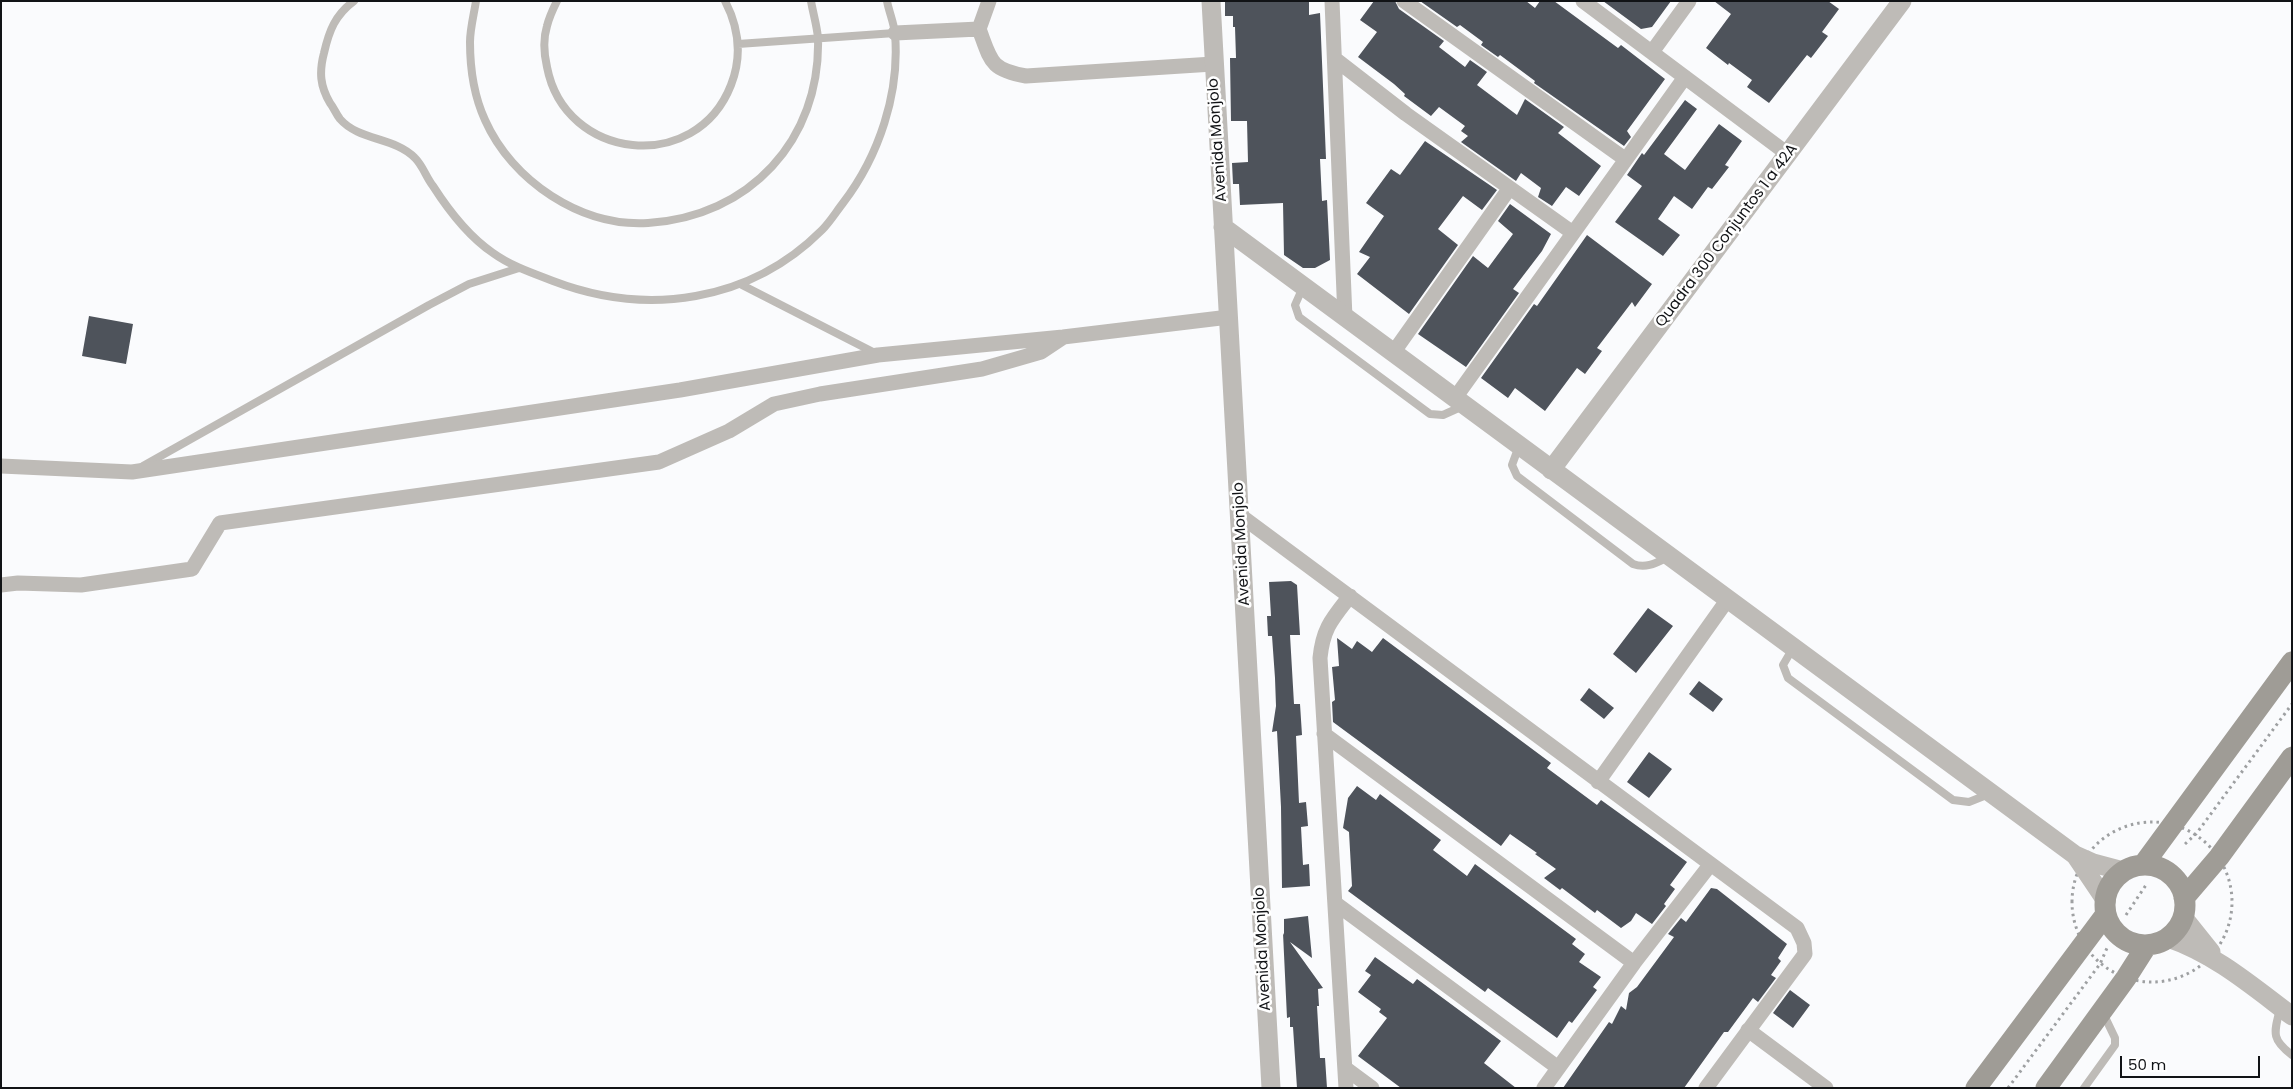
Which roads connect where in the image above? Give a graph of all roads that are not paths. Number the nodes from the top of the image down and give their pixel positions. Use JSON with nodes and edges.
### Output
{"nodes":[{"id":1,"x":354,"y":1,"type":"edge"},
{"id":2,"x":476,"y":1,"type":"edge"},
{"id":3,"x":556,"y":1,"type":"edge"},
{"id":4,"x":725,"y":1,"type":"edge"},
{"id":5,"x":811,"y":1,"type":"edge"},
{"id":6,"x":887,"y":1,"type":"edge"},
{"id":7,"x":989,"y":1,"type":"edge"},
{"id":8,"x":1211,"y":1,"type":"edge"},
{"id":9,"x":1332,"y":1,"type":"edge"},
{"id":10,"x":1404,"y":1,"type":"edge"},
{"id":11,"x":1583,"y":1,"type":"edge"},
{"id":12,"x":1689,"y":1,"type":"edge"},
{"id":13,"x":1902,"y":1,"type":"edge"},
{"id":14,"x":979,"y":29,"type":"junction"},
{"id":15,"x":895,"y":33,"type":"junction"},
{"id":16,"x":818,"y":37,"type":"junction"},
{"id":17,"x":738,"y":44,"type":"junction"},
{"id":18,"x":1652,"y":52,"type":"junction"},
{"id":19,"x":1334,"y":59,"type":"junction"},
{"id":20,"x":1213,"y":64,"type":"junction"},
{"id":21,"x":1686,"y":77,"type":"junction"},
{"id":22,"x":1789,"y":154,"type":"junction"},
{"id":23,"x":1624,"y":159,"type":"junction"},
{"id":24,"x":1509,"y":189,"type":"junction"},
{"id":25,"x":1223,"y":227,"type":"junction"},
{"id":26,"x":1573,"y":233,"type":"junction"},
{"id":27,"x":518,"y":268,"type":"junction"},
{"id":28,"x":742,"y":285,"type":"junction"},
{"id":29,"x":1303,"y":287,"type":"junction"},
{"id":30,"x":1229,"y":317,"type":"junction"},
{"id":31,"x":1345,"y":318,"type":"junction"},
{"id":32,"x":1063,"y":337,"type":"junction"},
{"id":33,"x":1393,"y":353,"type":"junction"},
{"id":34,"x":878,"y":355,"type":"junction"},
{"id":35,"x":1460,"y":402,"type":"junction"},
{"id":36,"x":1519,"y":446,"type":"junction"},
{"id":37,"x":1,"y":466,"type":"edge"},
{"id":38,"x":1552,"y":470,"type":"junction"},
{"id":39,"x":132,"y":472,"type":"junction"},
{"id":40,"x":1241,"y":516,"type":"junction"},
{"id":41,"x":1671,"y":556,"type":"junction"},
{"id":42,"x":1,"y":585,"type":"edge"},
{"id":43,"x":1350,"y":596,"type":"junction"},
{"id":44,"x":1728,"y":599,"type":"junction"},
{"id":45,"x":1794,"y":647,"type":"junction"},
{"id":46,"x":2292,"y":662,"type":"edge"},
{"id":47,"x":1324,"y":734,"type":"junction"},
{"id":48,"x":2292,"y":757,"type":"edge"},
{"id":49,"x":1598,"y":782,"type":"junction"},
{"id":50,"x":1991,"y":793,"type":"junction"},
{"id":51,"x":2080,"y":859,"type":"junction"},
{"id":52,"x":1710,"y":865,"type":"junction"},
{"id":53,"x":2142,"y":868,"type":"junction"},
{"id":54,"x":1335,"y":903,"type":"junction"},
{"id":55,"x":2184,"y":908,"type":"junction"},
{"id":56,"x":2109,"y":915,"type":"junction"},
{"id":57,"x":2168,"y":938,"type":"junction"},
{"id":58,"x":2147,"y":945,"type":"junction"},
{"id":59,"x":2213,"y":957,"type":"junction"},
{"id":60,"x":1634,"y":963,"type":"junction"},
{"id":61,"x":2286,"y":1011,"type":"edge"},
{"id":62,"x":2102,"y":1012,"type":"junction"},
{"id":63,"x":1748,"y":1030,"type":"junction"},
{"id":64,"x":2292,"y":1055,"type":"edge"},
{"id":65,"x":1345,"y":1068,"type":"junction"},
{"id":66,"x":1557,"y":1068,"type":"junction"},
{"id":67,"x":1271,"y":1088,"type":"edge"},
{"id":68,"x":1346,"y":1088,"type":"edge"},
{"id":69,"x":1372,"y":1088,"type":"edge"},
{"id":70,"x":1544,"y":1088,"type":"edge"},
{"id":71,"x":1706,"y":1088,"type":"edge"},
{"id":72,"x":1826,"y":1088,"type":"edge"},
{"id":73,"x":1976,"y":1088,"type":"edge"},
{"id":74,"x":2046,"y":1088,"type":"edge"},
{"id":75,"x":2084,"y":1088,"type":"edge"}],
"edges":[{"from":1,"to":27,"type":"lane"},
{"from":2,"to":16,"type":"lane"},
{"from":3,"to":17,"type":"lane"},
{"from":4,"to":17,"type":"lane"},
{"from":5,"to":16,"type":"lane"},
{"from":6,"to":15,"type":"lane"},
{"from":7,"to":14,"type":"street"},
{"from":8,"to":20,"type":"street","name":"Avenida Monjolo"},
{"from":9,"to":19,"type":"street"},
{"from":10,"to":23,"type":"street"},
{"from":11,"to":18,"type":"street"},
{"from":12,"to":18,"type":"street"},
{"from":13,"to":22,"type":"street","name":"Quadra 300 Conjuntos 1 a 42A"},
{"from":14,"to":15,"type":"street"},
{"from":14,"to":20,"type":"street"},
{"from":15,"to":16,"type":"lane"},
{"from":15,"to":28,"type":"lane"},
{"from":16,"to":17,"type":"lane"},
{"from":18,"to":21,"type":"street"},
{"from":19,"to":24,"type":"street"},
{"from":19,"to":31,"type":"street"},
{"from":20,"to":25,"type":"street","name":"Avenida Monjolo"},
{"from":21,"to":22,"type":"street"},
{"from":21,"to":23,"type":"street"},
{"from":22,"to":38,"type":"street","name":"Quadra 300 Conjuntos 1 a 42A"},
{"from":23,"to":26,"type":"street"},
{"from":24,"to":26,"type":"street"},
{"from":24,"to":33,"type":"street"},
{"from":25,"to":29,"type":"street"},
{"from":25,"to":30,"type":"street","name":"Avenida Monjolo"},
{"from":26,"to":35,"type":"street"},
{"from":27,"to":28,"type":"lane"},
{"from":27,"to":39,"type":"lane"},
{"from":28,"to":34,"type":"lane"},
{"from":29,"to":31,"type":"street"},
{"from":29,"to":35,"type":"lane"},
{"from":30,"to":32,"type":"street"},
{"from":30,"to":40,"type":"street","name":"Avenida Monjolo"},
{"from":31,"to":33,"type":"street"},
{"from":32,"to":34,"type":"street"},
{"from":32,"to":42,"type":"street"},
{"from":33,"to":35,"type":"street"},
{"from":34,"to":39,"type":"street"},
{"from":35,"to":36,"type":"street"},
{"from":36,"to":38,"type":"street"},
{"from":36,"to":41,"type":"lane"},
{"from":37,"to":39,"type":"street"},
{"from":38,"to":41,"type":"street"},
{"from":40,"to":43,"type":"street"},
{"from":40,"to":67,"type":"street","name":"Avenida Monjolo"},
{"from":41,"to":44,"type":"street"},
{"from":43,"to":47,"type":"street"},
{"from":43,"to":49,"type":"street"},
{"from":44,"to":45,"type":"street"},
{"from":44,"to":49,"type":"street"},
{"from":45,"to":50,"type":"street"},
{"from":45,"to":50,"type":"lane"},
{"from":46,"to":53,"type":"main road"},
{"from":47,"to":54,"type":"street"},
{"from":47,"to":60,"type":"street"},
{"from":48,"to":55,"type":"main road"},
{"from":49,"to":52,"type":"street"},
{"from":50,"to":51,"type":"street"},
{"from":51,"to":53,"type":"street"},
{"from":51,"to":56,"type":"street"},
{"from":52,"to":60,"type":"street"},
{"from":52,"to":63,"type":"street"},
{"from":53,"to":55,"type":"main road"},
{"from":53,"to":56,"type":"main road"},
{"from":54,"to":65,"type":"street"},
{"from":54,"to":66,"type":"street"},
{"from":55,"to":57,"type":"main road"},
{"from":55,"to":59,"type":"street"},
{"from":56,"to":58,"type":"main road"},
{"from":56,"to":73,"type":"main road"},
{"from":57,"to":58,"type":"main road"},
{"from":57,"to":59,"type":"street"},
{"from":58,"to":62,"type":"main road"},
{"from":59,"to":61,"type":"street"},
{"from":60,"to":66,"type":"street"},
{"from":61,"to":64,"type":"lane"},
{"from":62,"to":74,"type":"main road"},
{"from":62,"to":75,"type":"lane"},
{"from":63,"to":71,"type":"street"},
{"from":63,"to":72,"type":"street"},
{"from":65,"to":68,"type":"street"},
{"from":65,"to":69,"type":"street"},
{"from":66,"to":70,"type":"street"}]}
